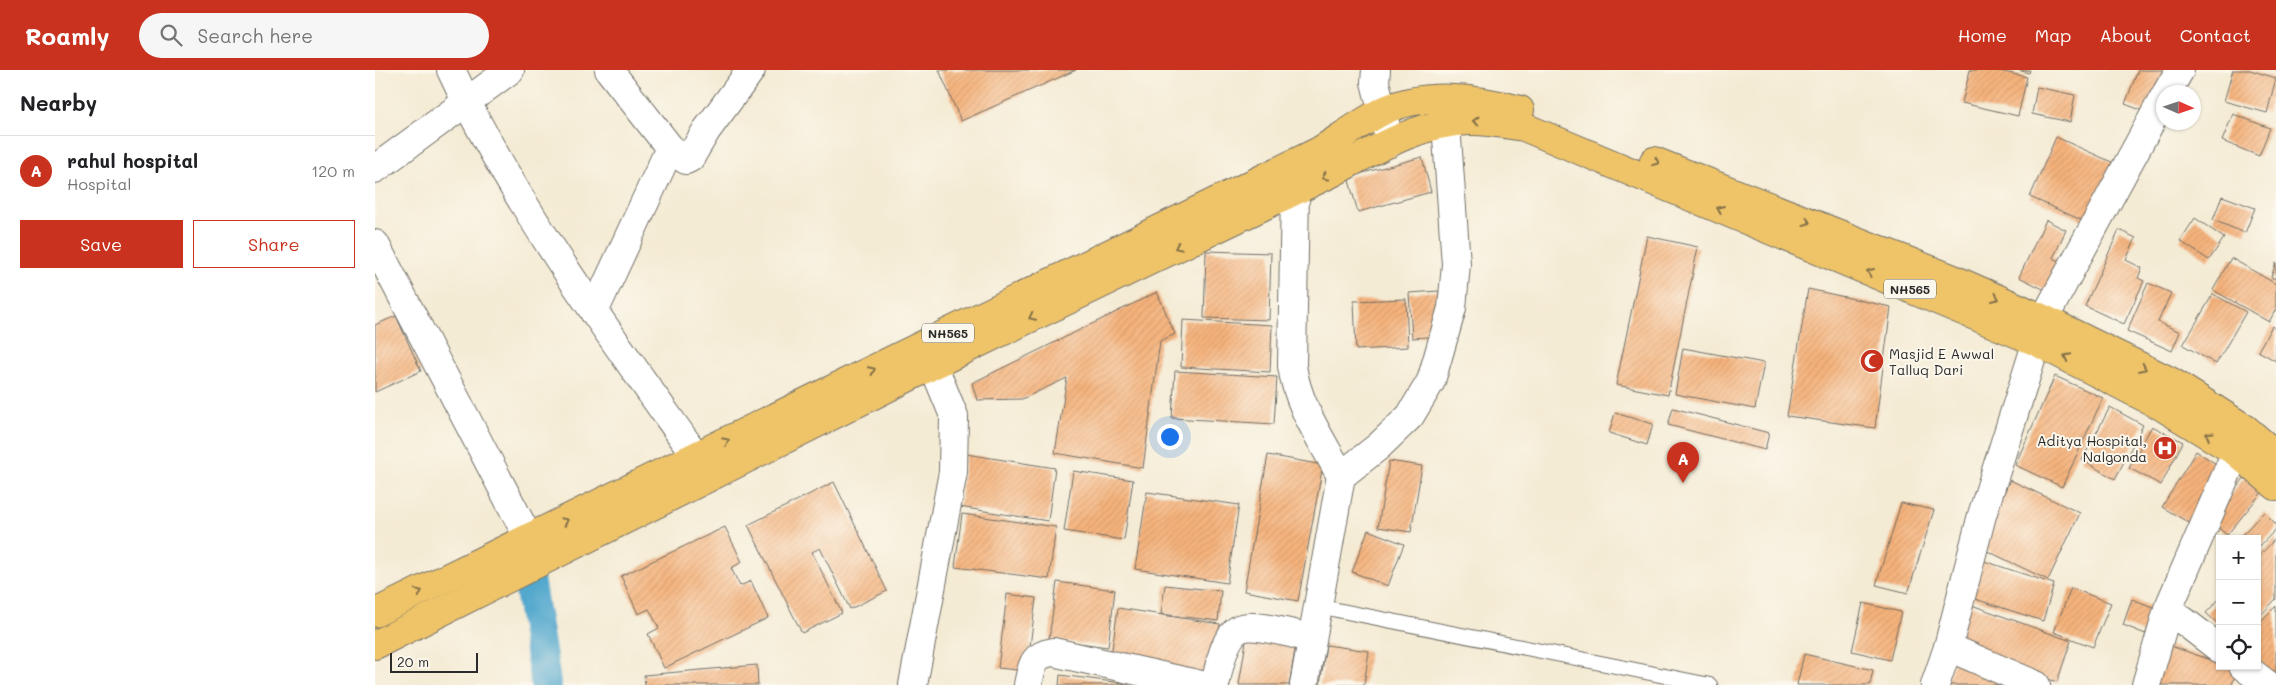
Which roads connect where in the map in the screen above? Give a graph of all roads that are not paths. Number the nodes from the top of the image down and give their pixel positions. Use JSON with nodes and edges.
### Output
{"nodes":[{"id":1,"x":451,"y":70,"type":"edge"},
{"id":2,"x":510,"y":70,"type":"edge"},
{"id":3,"x":609,"y":70,"type":"edge"},
{"id":4,"x":751,"y":70,"type":"edge"},
{"id":5,"x":1378,"y":70,"type":"edge"},
{"id":6,"x":2180,"y":70,"type":"edge"},
{"id":7,"x":2171,"y":85,"type":"edge"},
{"id":8,"x":466,"y":102,"type":"junction"},
{"id":9,"x":1393,"y":108,"type":"junction"},
{"id":10,"x":1444,"y":111,"type":"junction"},
{"id":11,"x":2156,"y":112,"type":"edge"},
{"id":12,"x":1402,"y":138,"type":"junction"},
{"id":13,"x":677,"y":154,"type":"junction"},
{"id":14,"x":375,"y":169,"type":"edge"},
{"id":15,"x":1295,"y":191,"type":"junction"},
{"id":16,"x":375,"y":244,"type":"edge"},
{"id":17,"x":594,"y":312,"type":"junction"},
{"id":18,"x":2040,"y":330,"type":"junction"},
{"id":19,"x":933,"y":365,"type":"junction"},
{"id":20,"x":2236,"y":452,"type":"junction"},
{"id":21,"x":2276,"y":455,"type":"edge"},
{"id":22,"x":696,"y":456,"type":"junction"},
{"id":23,"x":1341,"y":476,"type":"junction"},
{"id":24,"x":2276,"y":486,"type":"edge"},
{"id":25,"x":529,"y":539,"type":"junction"},
{"id":26,"x":1317,"y":606,"type":"junction"},
{"id":27,"x":2168,"y":609,"type":"junction"},
{"id":28,"x":375,"y":613,"type":"edge"},
{"id":29,"x":1311,"y":638,"type":"junction"},
{"id":30,"x":375,"y":646,"type":"edge"},
{"id":31,"x":2216,"y":646,"type":"edge"},
{"id":32,"x":1948,"y":647,"type":"junction"},
{"id":33,"x":2248,"y":670,"type":"edge"},
{"id":34,"x":913,"y":685,"type":"edge"},
{"id":35,"x":1028,"y":685,"type":"edge"},
{"id":36,"x":1201,"y":685,"type":"edge"},
{"id":37,"x":1215,"y":685,"type":"edge"},
{"id":38,"x":1304,"y":685,"type":"edge"},
{"id":39,"x":1710,"y":685,"type":"edge"},
{"id":40,"x":1935,"y":685,"type":"edge"},
{"id":41,"x":2036,"y":685,"type":"edge"},
{"id":42,"x":2146,"y":685,"type":"edge"},
{"id":43,"x":2267,"y":685,"type":"edge"}],
"edges":[{"from":1,"to":8,"type":"street"},
{"from":2,"to":8,"type":"street"},
{"from":3,"to":13,"type":"street"},
{"from":4,"to":13,"type":"street"},
{"from":5,"to":9,"type":"street"},
{"from":6,"to":7,"type":"street"},
{"from":8,"to":14,"type":"street"},
{"from":8,"to":17,"type":"street"},
{"from":9,"to":10,"type":"highway","number":"NH565"},
{"from":9,"to":12,"type":"street"},
{"from":22,"to":9,"type":"highway","number":"NH565","one_way":true},
{"from":10,"to":12,"type":"highway","number":"NH565"},
{"from":10,"to":18,"type":"highway","number":"NH565"},
{"from":10,"to":23,"type":"street"},
{"from":11,"to":18,"type":"street"},
{"from":12,"to":15,"type":"highway","number":"NH565","one_way":true},
{"from":13,"to":17,"type":"street"},
{"from":15,"to":19,"type":"highway","number":"NH565","one_way":true},
{"from":15,"to":23,"type":"street"},
{"from":16,"to":25,"type":"street"},
{"from":17,"to":22,"type":"street"},
{"from":20,"to":18,"type":"highway","number":"NH565","one_way":true},
{"from":18,"to":21,"type":"highway","number":"NH565","one_way":true},
{"from":18,"to":32,"type":"street"},
{"from":19,"to":30,"type":"highway","number":"NH565"},
{"from":19,"to":34,"type":"street"},
{"from":20,"to":24,"type":"highway","number":"NH565"},
{"from":20,"to":27,"type":"street"},
{"from":25,"to":22,"type":"highway","number":"NH565","one_way":true},
{"from":23,"to":26,"type":"street"},
{"from":28,"to":25,"type":"highway","number":"NH565","one_way":true},
{"from":26,"to":29,"type":"street"},
{"from":26,"to":39,"type":"lane"},
{"from":27,"to":31,"type":"street"},
{"from":27,"to":42,"type":"street"},
{"from":29,"to":37,"type":"street"},
{"from":29,"to":38,"type":"street"},
{"from":32,"to":40,"type":"street"},
{"from":32,"to":41,"type":"street"},
{"from":33,"to":43,"type":"street"},
{"from":35,"to":36,"type":"street"}]}
